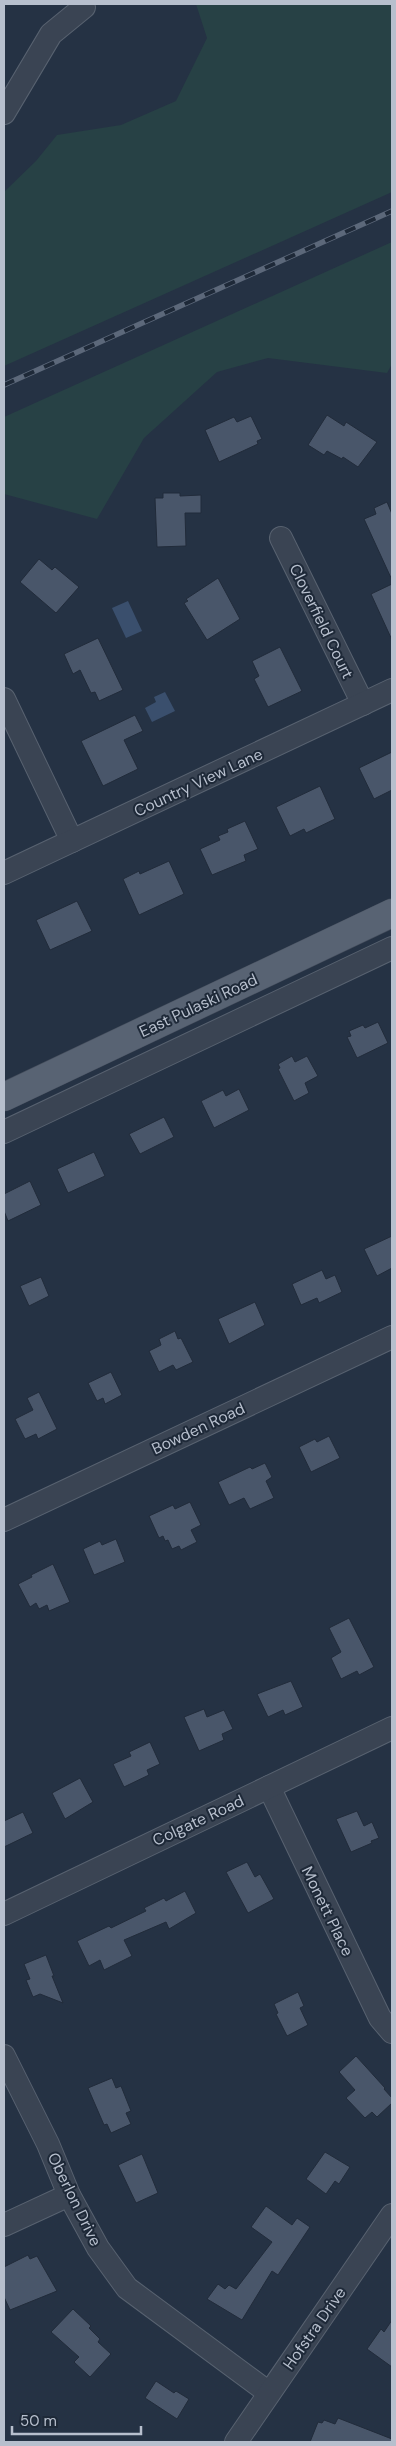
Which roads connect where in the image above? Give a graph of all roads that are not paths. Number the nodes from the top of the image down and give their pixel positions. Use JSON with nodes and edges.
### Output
{"nodes":[{"id":1,"x":84,"y":7,"type":"dead end"},
{"id":2,"x":4,"y":113,"type":"edge"},
{"id":3,"x":281,"y":538,"type":"dead end"},
{"id":4,"x":392,"y":690,"type":"edge"},
{"id":5,"x":4,"y":699,"type":"edge"},
{"id":6,"x":363,"y":704,"type":"junction"},
{"id":7,"x":72,"y":841,"type":"junction"},
{"id":8,"x":4,"y":873,"type":"edge"},
{"id":9,"x":392,"y":913,"type":"edge"},
{"id":10,"x":392,"y":948,"type":"edge"},
{"id":11,"x":4,"y":1097,"type":"edge"},
{"id":12,"x":4,"y":1132,"type":"edge"},
{"id":13,"x":392,"y":1337,"type":"edge"},
{"id":14,"x":4,"y":1520,"type":"edge"},
{"id":15,"x":392,"y":1728,"type":"edge"},
{"id":16,"x":268,"y":1786,"type":"junction"},
{"id":17,"x":4,"y":1914,"type":"edge"},
{"id":18,"x":392,"y":2032,"type":"edge"},
{"id":19,"x":4,"y":2056,"type":"edge"},
{"id":20,"x":69,"y":2196,"type":"junction"},
{"id":21,"x":392,"y":2214,"type":"edge"},
{"id":22,"x":4,"y":2225,"type":"edge"},
{"id":23,"x":268,"y":2393,"type":"junction"},
{"id":24,"x":236,"y":2442,"type":"edge"}],
"edges":[{"from":1,"to":2,"type":"street"},
{"from":3,"to":6,"type":"street","name":"Cloverfield Court"},
{"from":4,"to":6,"type":"street","name":"Country View Lane"},
{"from":5,"to":7,"type":"street"},
{"from":6,"to":7,"type":"street","name":"Country View Lane"},
{"from":7,"to":8,"type":"street","name":"Country View Lane"},
{"from":9,"to":11,"type":"main road","name":"East Pulaski Road"},
{"from":10,"to":12,"type":"street"},
{"from":13,"to":14,"type":"street","name":"Bowden Road"},
{"from":15,"to":16,"type":"street","name":"Colgate Road"},
{"from":16,"to":17,"type":"street","name":"Colgate Road"},
{"from":16,"to":18,"type":"street","name":"Monett Place"},
{"from":19,"to":20,"type":"street","name":"Oberlon Drive"},
{"from":20,"to":22,"type":"street"},
{"from":20,"to":23,"type":"street","name":"Oberlon Drive"},
{"from":21,"to":23,"type":"street","name":"Hofstra Drive"},
{"from":23,"to":24,"type":"street","name":"Hofstra Drive"}]}
